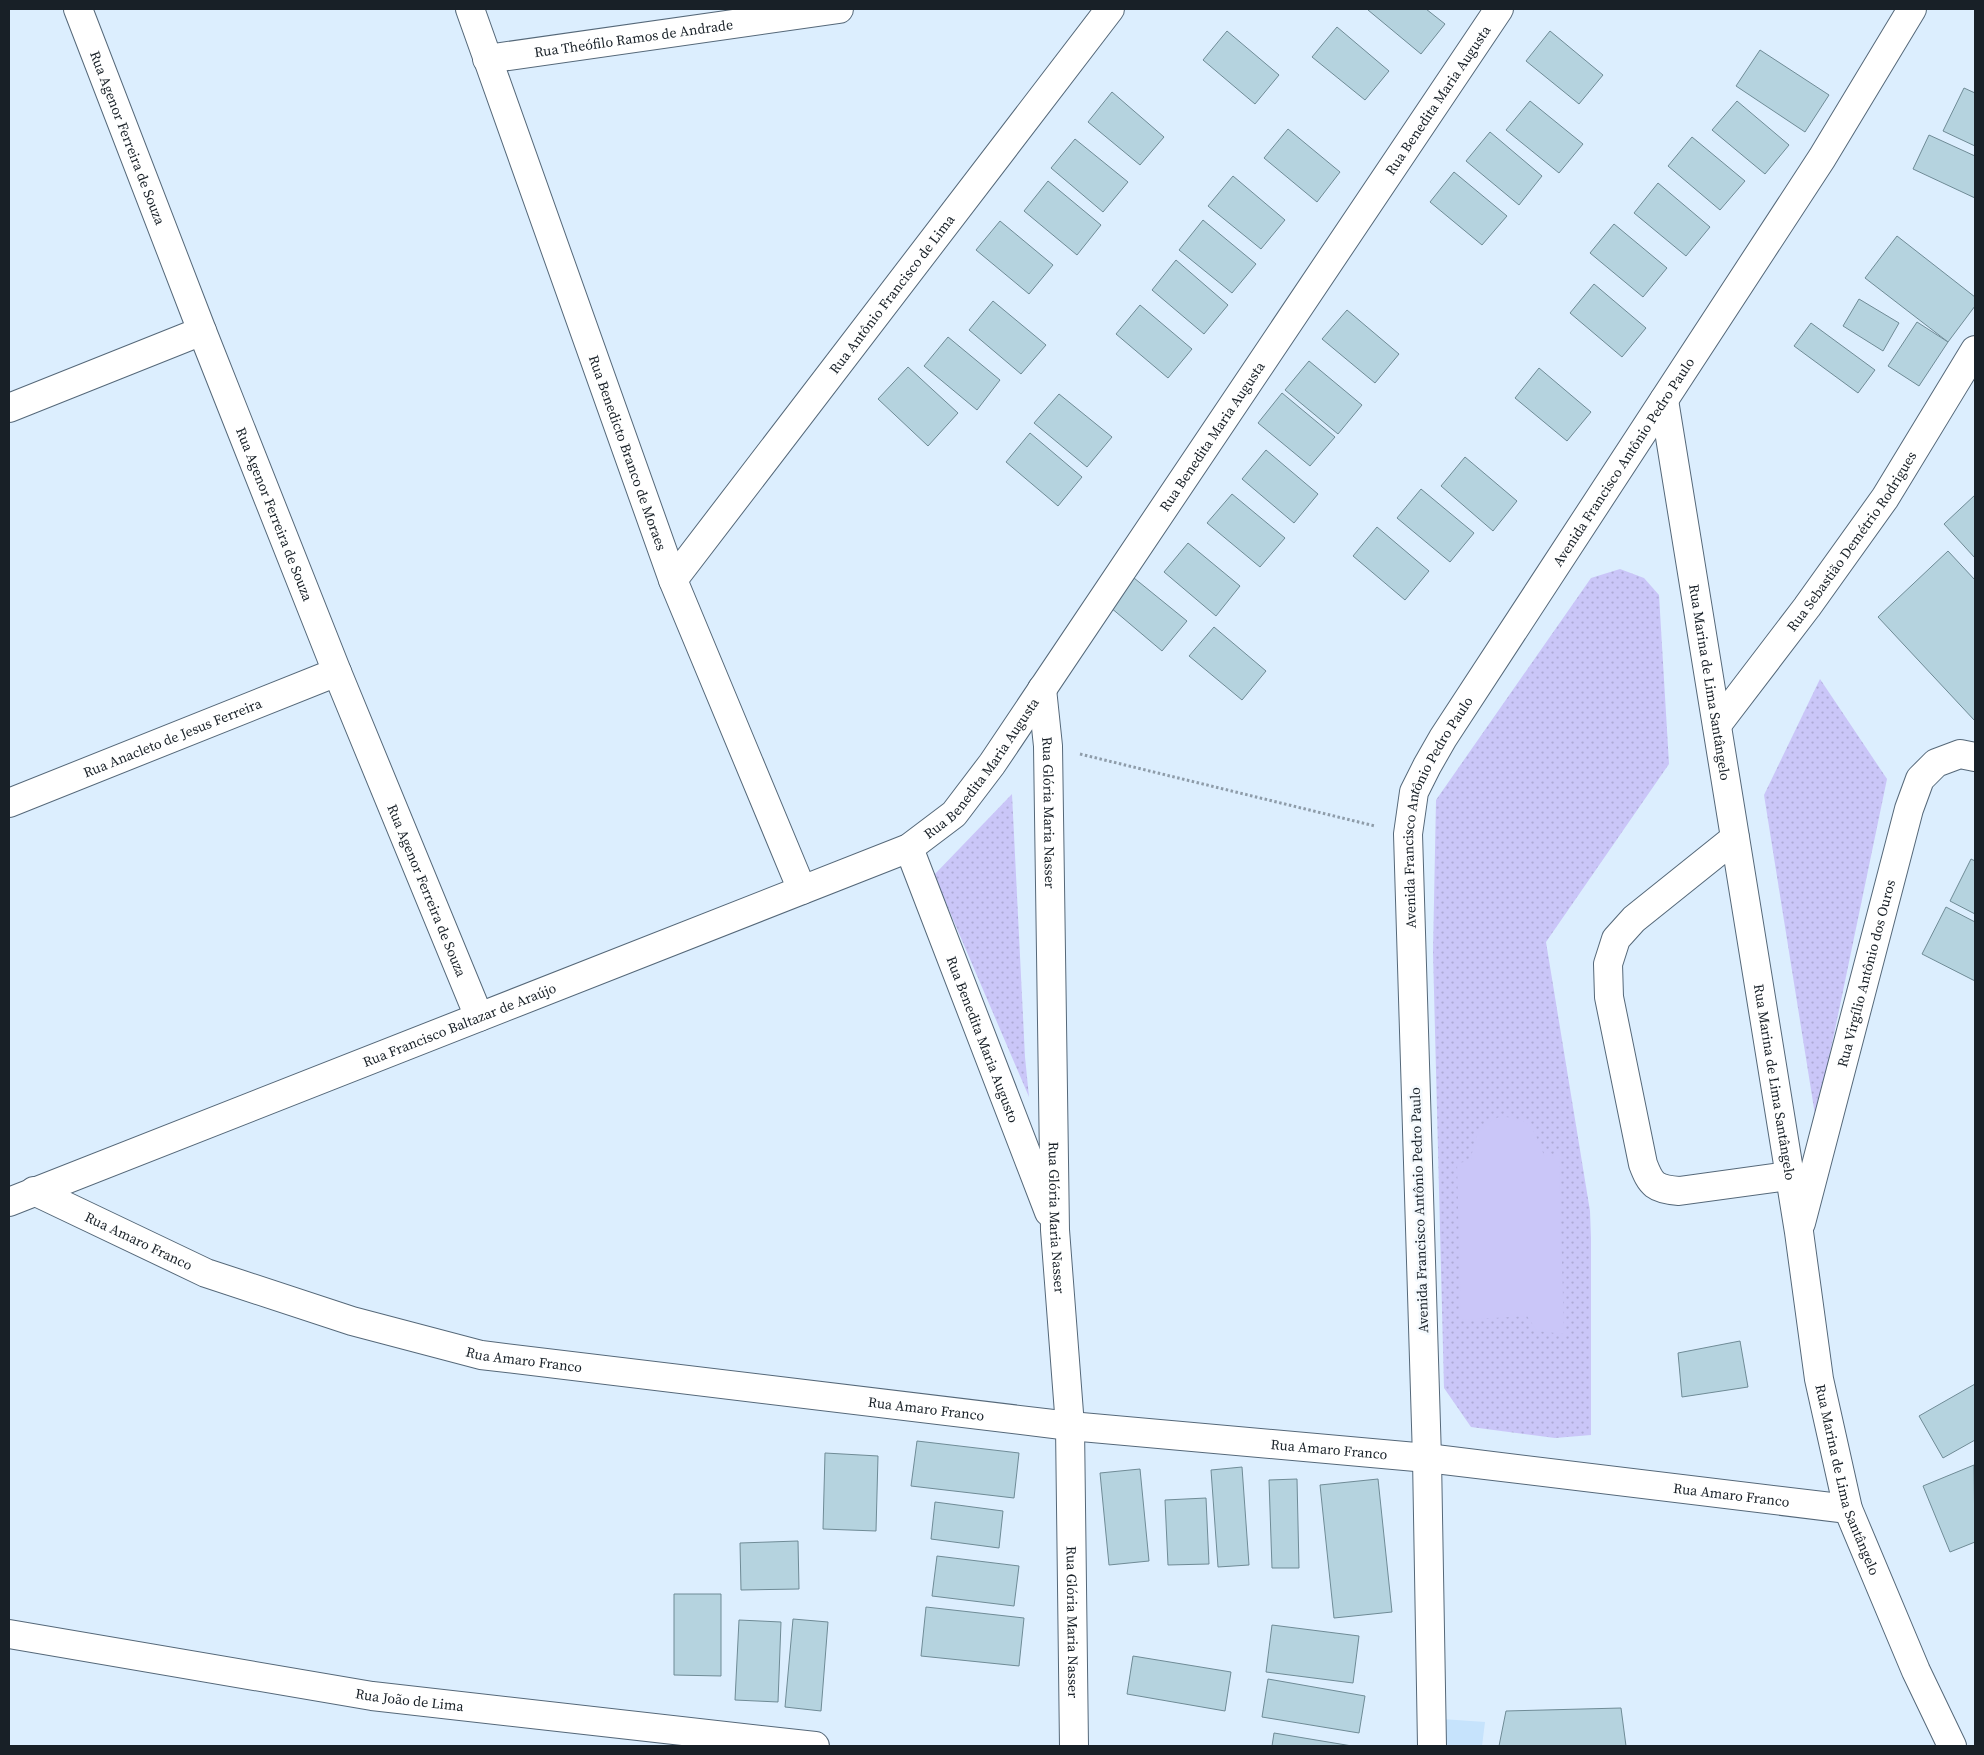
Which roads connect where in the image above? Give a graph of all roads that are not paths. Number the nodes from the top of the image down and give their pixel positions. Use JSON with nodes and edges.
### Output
{"nodes":[{"id":1,"x":78,"y":9,"type":"edge"},
{"id":2,"x":470,"y":9,"type":"edge"},
{"id":3,"x":839,"y":9,"type":"edge"},
{"id":4,"x":1110,"y":9,"type":"edge"},
{"id":5,"x":1499,"y":9,"type":"edge"},
{"id":6,"x":1912,"y":9,"type":"edge"},
{"id":7,"x":487,"y":59,"type":"junction"},
{"id":8,"x":202,"y":331,"type":"junction"},
{"id":9,"x":1975,"y":350,"type":"edge"},
{"id":10,"x":1664,"y":400,"type":"junction"},
{"id":11,"x":9,"y":408,"type":"edge"},
{"id":12,"x":673,"y":580,"type":"junction"},
{"id":13,"x":337,"y":672,"type":"junction"},
{"id":14,"x":1042,"y":688,"type":"junction"},
{"id":15,"x":1717,"y":725,"type":"junction"},
{"id":16,"x":1975,"y":757,"type":"edge"},
{"id":17,"x":9,"y":803,"type":"edge"},
{"id":18,"x":1735,"y":838,"type":"junction"},
{"id":19,"x":909,"y":848,"type":"junction"},
{"id":20,"x":802,"y":890,"type":"junction"},
{"id":21,"x":479,"y":1017,"type":"junction"},
{"id":22,"x":1789,"y":1176,"type":"junction"},
{"id":23,"x":34,"y":1191,"type":"junction"},
{"id":24,"x":9,"y":1202,"type":"edge"},
{"id":25,"x":1055,"y":1230,"type":"junction"},
{"id":26,"x":1799,"y":1232,"type":"junction"},
{"id":27,"x":1070,"y":1426,"type":"junction"},
{"id":28,"x":1427,"y":1458,"type":"junction"},
{"id":29,"x":1848,"y":1509,"type":"junction"},
{"id":30,"x":9,"y":1634,"type":"edge"},
{"id":31,"x":815,"y":1746,"type":"edge"},
{"id":32,"x":1074,"y":1746,"type":"edge"},
{"id":33,"x":1432,"y":1746,"type":"edge"},
{"id":34,"x":1952,"y":1746,"type":"edge"}],
"edges":[{"from":1,"to":8,"type":"street","name":"Rua Agenor Ferreira de Souza"},
{"from":2,"to":7,"type":"street","name":"Rua Benedicto Branco de Moraes"},
{"from":3,"to":7,"type":"street","name":"Rua Theófilo Ramos de Andrade"},
{"from":4,"to":12,"type":"street","name":"Rua Antônio Francisco de Lima"},
{"from":5,"to":14,"type":"street","name":"Rua Benedita Maria Augusta"},
{"from":6,"to":10,"type":"street","name":"Avenida Francisco Antônio Pedro Paulo"},
{"from":7,"to":12,"type":"street","name":"Rua Benedicto Branco de Moraes"},
{"from":8,"to":11,"type":"street"},
{"from":8,"to":13,"type":"street","name":"Rua Agenor Ferreira de Souza"},
{"from":9,"to":15,"type":"street","name":"Rua Sebastião Demétrio Rodrigues"},
{"from":10,"to":15,"type":"street","name":"Rua Marina de Lima Santângelo"},
{"from":10,"to":28,"type":"street","name":"Avenida Francisco Antônio Pedro Paulo"},
{"from":12,"to":20,"type":"street","name":"Rua Benedicto Branco de Moraes"},
{"from":13,"to":17,"type":"street","name":"Rua Anacleto de Jesus Ferreira"},
{"from":13,"to":21,"type":"street","name":"Rua Agenor Ferreira de Souza"},
{"from":14,"to":19,"type":"street","name":"Rua Benedita Maria Augusta"},
{"from":14,"to":25,"type":"street","name":"Rua Glória Maria Nasser"},
{"from":15,"to":18,"type":"street","name":"Rua Marina de Lima Santângelo"},
{"from":16,"to":26,"type":"street","name":"Rua Virgílio Antônio dos Ouros"},
{"from":18,"to":22,"type":"street","name":"Rua Marina de Lima Santângelo"},
{"from":18,"to":22,"type":"street"},
{"from":19,"to":20,"type":"street","name":"Rua Francisco Baltazar de Araújo"},
{"from":19,"to":25,"type":"street","name":"Rua Benedita Maria Augusto"},
{"from":20,"to":21,"type":"street","name":"Rua Francisco Baltazar de Araújo"},
{"from":21,"to":23,"type":"street","name":"Rua Francisco Baltazar de Araújo"},
{"from":22,"to":26,"type":"street","name":"Rua Marina de Lima Santângelo"},
{"from":23,"to":24,"type":"street","name":"Rua Francisco Baltazar de Araújo"},
{"from":23,"to":27,"type":"street","name":"Rua Amaro Franco"},
{"from":25,"to":27,"type":"street","name":"Rua Glória Maria Nasser"},
{"from":26,"to":29,"type":"street","name":"Rua Marina de Lima Santângelo"},
{"from":27,"to":28,"type":"street","name":"Rua Amaro Franco"},
{"from":27,"to":32,"type":"street","name":"Rua Glória Maria Nasser"},
{"from":28,"to":29,"type":"street","name":"Rua Amaro Franco"},
{"from":28,"to":33,"type":"street","name":"Avenida Francisco Antônio Pedro Paulo"},
{"from":29,"to":34,"type":"street","name":"Rua Marina de Lima Santângelo"},
{"from":30,"to":31,"type":"street","name":"Rua João de Lima"}]}
